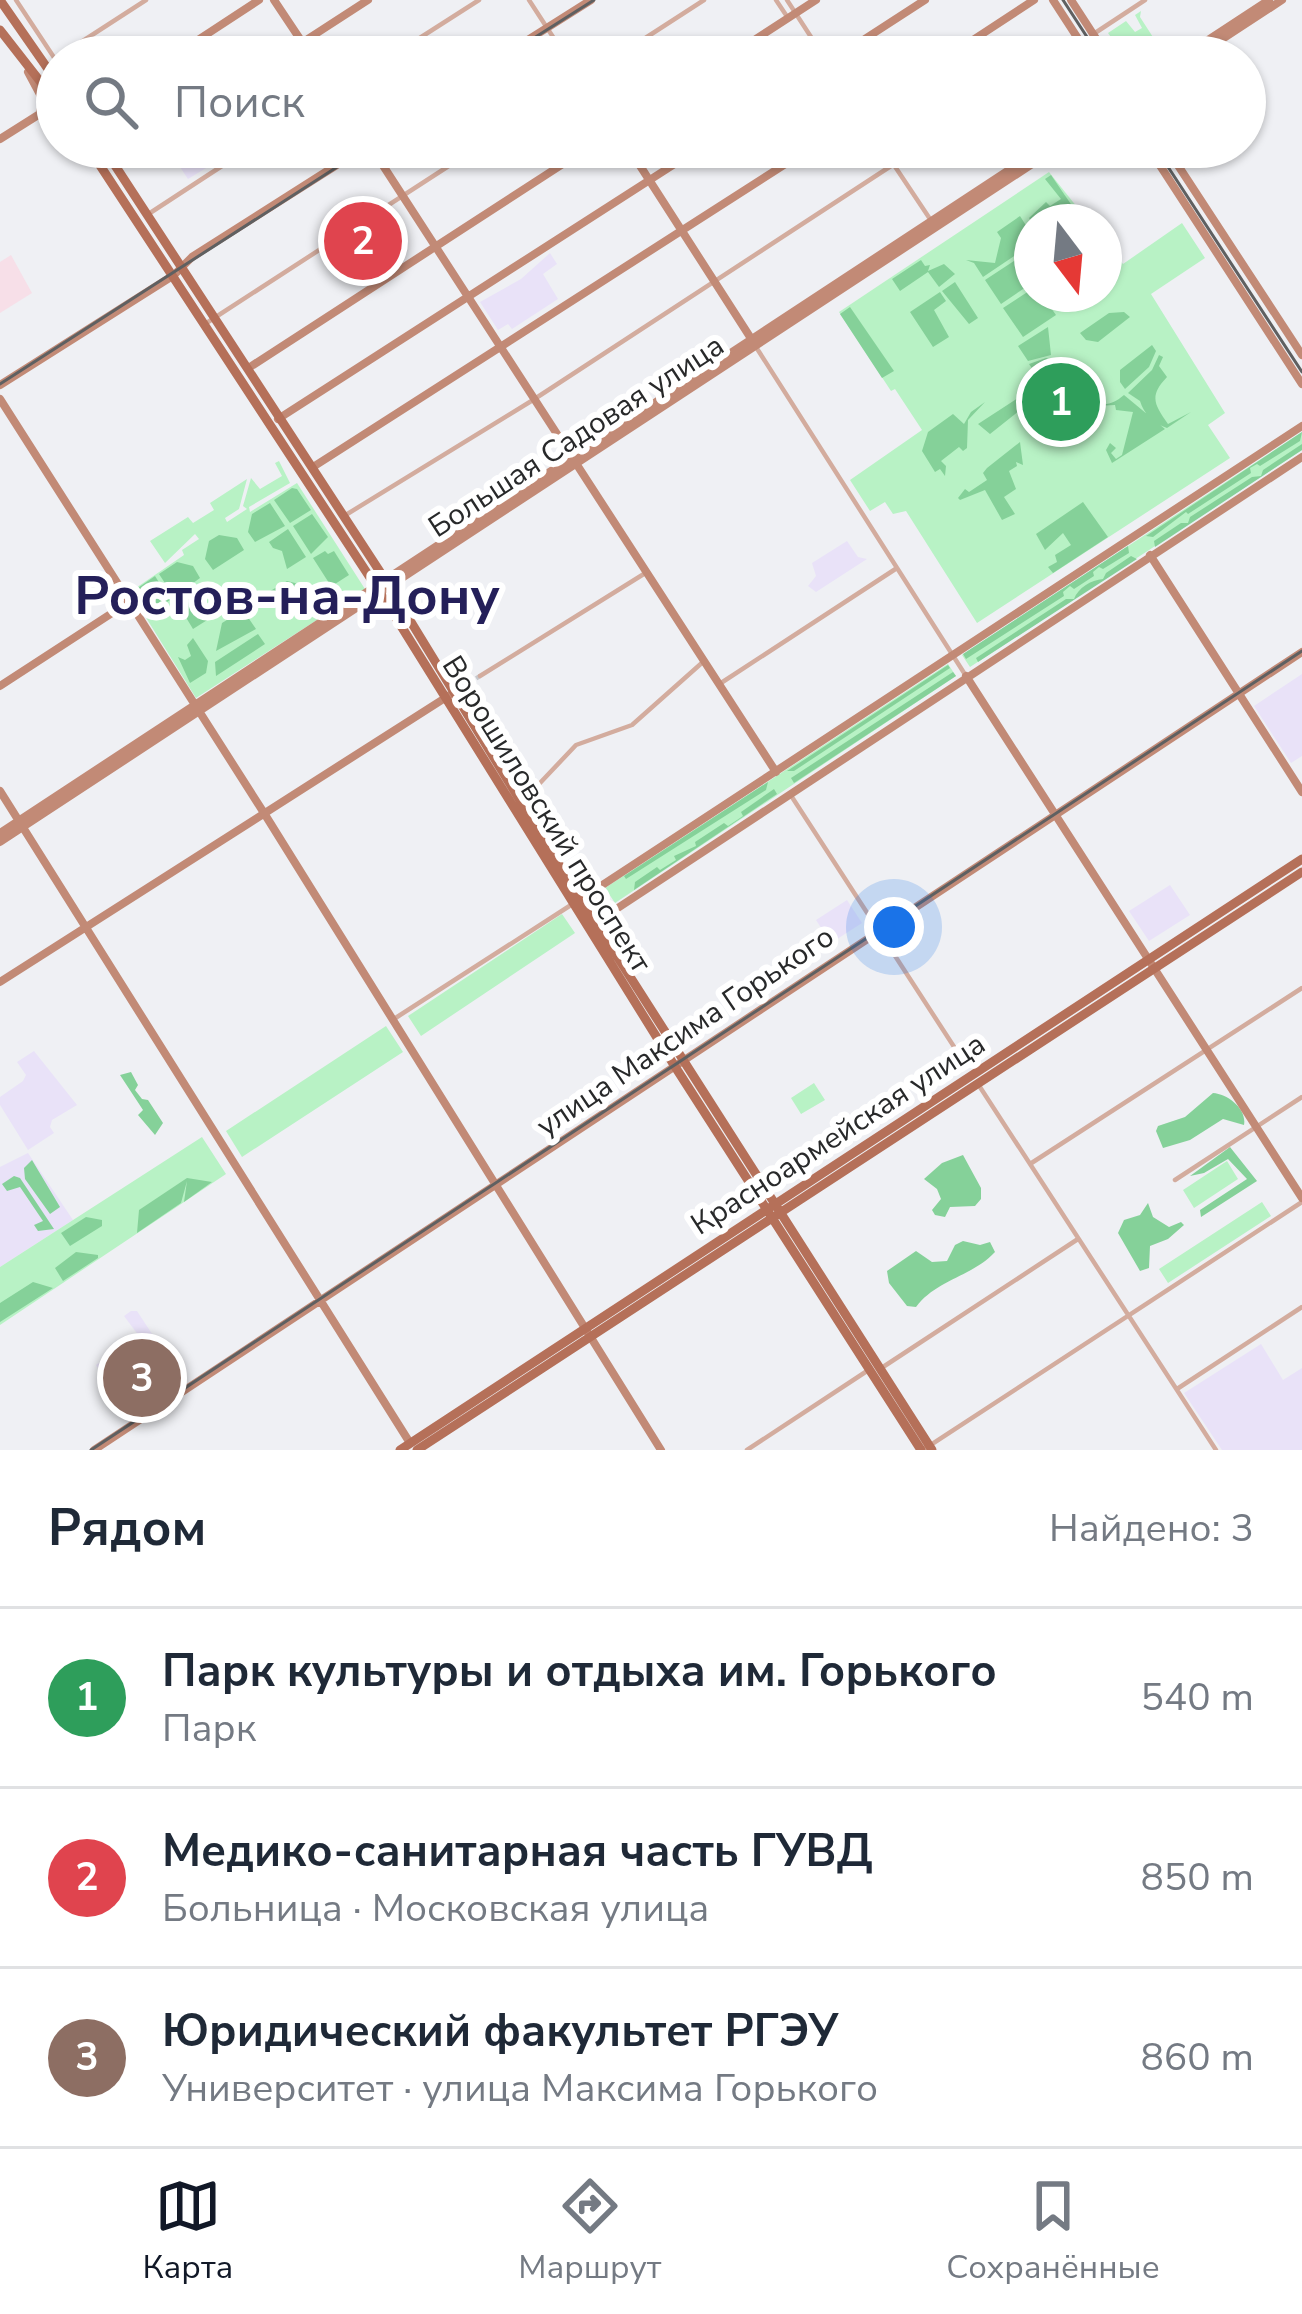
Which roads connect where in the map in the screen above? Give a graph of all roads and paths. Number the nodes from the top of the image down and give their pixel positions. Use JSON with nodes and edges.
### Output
{"nodes":[{"id":1,"x":0,"y":0,"type":"edge"},
{"id":2,"x":16,"y":0,"type":"edge"},
{"id":3,"x":146,"y":0,"type":"edge"},
{"id":4,"x":259,"y":0,"type":"edge"},
{"id":5,"x":274,"y":0,"type":"edge"},
{"id":6,"x":368,"y":0,"type":"edge"},
{"id":7,"x":479,"y":0,"type":"edge"},
{"id":8,"x":529,"y":0,"type":"edge"},
{"id":9,"x":590,"y":0,"type":"edge"},
{"id":10,"x":704,"y":0,"type":"edge"},
{"id":11,"x":776,"y":0,"type":"edge"},
{"id":12,"x":787,"y":0,"type":"edge"},
{"id":13,"x":816,"y":0,"type":"edge"},
{"id":14,"x":925,"y":0,"type":"edge"},
{"id":15,"x":1034,"y":0,"type":"edge"},
{"id":16,"x":1053,"y":0,"type":"edge"},
{"id":17,"x":1071,"y":0,"type":"edge"},
{"id":18,"x":1145,"y":0,"type":"edge"},
{"id":19,"x":1269,"y":0,"type":"edge"},
{"id":20,"x":1282,"y":0,"type":"edge"},
{"id":21,"x":804,"y":3,"type":"edge"},
{"id":22,"x":792,"y":16,"type":"junction"},
{"id":23,"x":547,"y":28,"type":"junction"},
{"id":24,"x":2,"y":33,"type":"edge"},
{"id":25,"x":1094,"y":34,"type":"joint"},
{"id":26,"x":41,"y":36,"type":"edge"},
{"id":27,"x":92,"y":36,"type":"edge"},
{"id":28,"x":204,"y":36,"type":"edge"},
{"id":29,"x":299,"y":36,"type":"edge"},
{"id":30,"x":312,"y":36,"type":"edge"},
{"id":31,"x":422,"y":36,"type":"edge"},
{"id":32,"x":534,"y":36,"type":"edge"},
{"id":33,"x":552,"y":36,"type":"edge"},
{"id":34,"x":648,"y":36,"type":"edge"},
{"id":35,"x":761,"y":36,"type":"edge"},
{"id":36,"x":808,"y":36,"type":"edge"},
{"id":37,"x":869,"y":36,"type":"edge"},
{"id":38,"x":979,"y":36,"type":"edge"},
{"id":39,"x":1077,"y":36,"type":"edge"},
{"id":40,"x":1214,"y":36,"type":"edge"},
{"id":41,"x":1227,"y":36,"type":"edge"},
{"id":42,"x":36,"y":52,"type":"edge"},
{"id":43,"x":27,"y":68,"type":"junction"},
{"id":44,"x":36,"y":79,"type":"edge"},
{"id":45,"x":36,"y":87,"type":"edge"},
{"id":46,"x":36,"y":115,"type":"edge"},
{"id":47,"x":36,"y":116,"type":"edge"},
{"id":48,"x":29,"y":120,"type":"junction"},
{"id":49,"x":0,"y":139,"type":"edge"},
{"id":50,"x":103,"y":168,"type":"edge"},
{"id":51,"x":117,"y":168,"type":"edge"},
{"id":52,"x":219,"y":168,"type":"edge"},
{"id":53,"x":336,"y":168,"type":"edge"},
{"id":54,"x":383,"y":168,"type":"edge"},
{"id":55,"x":446,"y":168,"type":"edge"},
{"id":56,"x":557,"y":168,"type":"edge"},
{"id":57,"x":642,"y":168,"type":"edge"},
{"id":58,"x":669,"y":168,"type":"edge"},
{"id":59,"x":779,"y":168,"type":"edge"},
{"id":60,"x":888,"y":168,"type":"edge"},
{"id":61,"x":897,"y":168,"type":"edge"},
{"id":62,"x":1013,"y":168,"type":"edge"},
{"id":63,"x":1025,"y":168,"type":"edge"},
{"id":64,"x":1162,"y":168,"type":"edge"},
{"id":65,"x":1180,"y":168,"type":"edge"},
{"id":66,"x":650,"y":180,"type":"junction"},
{"id":67,"x":403,"y":196,"type":"junction"},
{"id":68,"x":148,"y":214,"type":"junction"},
{"id":69,"x":932,"y":222,"type":"junction"},
{"id":70,"x":683,"y":230,"type":"junction"},
{"id":71,"x":437,"y":247,"type":"junction"},
{"id":72,"x":178,"y":271,"type":"junction"},
{"id":73,"x":715,"y":280,"type":"junction"},
{"id":74,"x":469,"y":297,"type":"junction"},
{"id":75,"x":216,"y":316,"type":"junction"},
{"id":76,"x":205,"y":324,"type":"junction"},
{"id":77,"x":754,"y":343,"type":"junction"},
{"id":78,"x":501,"y":347,"type":"junction"},
{"id":79,"x":1302,"y":356,"type":"edge"},
{"id":80,"x":250,"y":367,"type":"junction"},
{"id":81,"x":1302,"y":384,"type":"edge"},
{"id":82,"x":0,"y":385,"type":"edge"},
{"id":83,"x":0,"y":399,"type":"edge"},
{"id":84,"x":533,"y":400,"type":"junction"},
{"id":85,"x":276,"y":420,"type":"junction"},
{"id":86,"x":1302,"y":426,"type":"edge"},
{"id":87,"x":1302,"y":457,"type":"edge"},
{"id":88,"x":575,"y":461,"type":"junction"},
{"id":89,"x":313,"y":466,"type":"junction"},
{"id":90,"x":344,"y":516,"type":"junction"},
{"id":91,"x":1150,"y":555,"type":"junction"},
{"id":92,"x":897,"y":568,"type":"junction"},
{"id":93,"x":647,"y":572,"type":"junction"},
{"id":94,"x":383,"y":588,"type":"junction"},
{"id":95,"x":129,"y":602,"type":"junction"},
{"id":96,"x":1302,"y":652,"type":"edge"},
{"id":97,"x":953,"y":655,"type":"junction"},
{"id":98,"x":704,"y":661,"type":"junction"},
{"id":99,"x":480,"y":676,"type":"tunnel mouth"},
{"id":100,"x":966,"y":676,"type":"junction"},
{"id":101,"x":718,"y":684,"type":"junction"},
{"id":102,"x":0,"y":686,"type":"edge"},
{"id":103,"x":456,"y":691,"type":"junction"},
{"id":104,"x":1239,"y":694,"type":"junction"},
{"id":105,"x":199,"y":709,"type":"junction"},
{"id":106,"x":776,"y":772,"type":"junction"},
{"id":107,"x":0,"y":791,"type":"edge"},
{"id":108,"x":1302,"y":792,"type":"edge"},
{"id":109,"x":790,"y":794,"type":"junction"},
{"id":110,"x":521,"y":803,"type":"junction"},
{"id":111,"x":264,"y":813,"type":"junction"},
{"id":112,"x":1054,"y":815,"type":"junction"},
{"id":113,"x":21,"y":825,"type":"junction"},
{"id":114,"x":0,"y":838,"type":"edge"},
{"id":115,"x":1302,"y":859,"type":"edge"},
{"id":116,"x":1302,"y":872,"type":"edge"},
{"id":117,"x":600,"y":887,"type":"junction"},
{"id":118,"x":577,"y":901,"type":"junction"},
{"id":119,"x":616,"y":909,"type":"junction"},
{"id":120,"x":591,"y":925,"type":"junction"},
{"id":121,"x":86,"y":928,"type":"junction"},
{"id":122,"x":878,"y":931,"type":"junction"},
{"id":123,"x":1152,"y":964,"type":"junction"},
{"id":124,"x":0,"y":982,"type":"edge"},
{"id":125,"x":1302,"y":988,"type":"edge"},
{"id":126,"x":393,"y":1019,"type":"junction"},
{"id":127,"x":1206,"y":1050,"type":"junction"},
{"id":128,"x":679,"y":1062,"type":"junction"},
{"id":129,"x":975,"y":1080,"type":"junction"},
{"id":130,"x":1302,"y":1096,"type":"edge"},
{"id":131,"x":1256,"y":1126,"type":"junction"},
{"id":132,"x":1030,"y":1165,"type":"junction"},
{"id":133,"x":1175,"y":1180,"type":"dead end"},
{"id":134,"x":497,"y":1185,"type":"junction"},
{"id":135,"x":1302,"y":1200,"type":"edge"},
{"id":136,"x":772,"y":1210,"type":"junction"},
{"id":137,"x":1078,"y":1239,"type":"junction"},
{"id":138,"x":320,"y":1303,"type":"junction"},
{"id":139,"x":1302,"y":1307,"type":"edge"},
{"id":140,"x":1129,"y":1316,"type":"junction"},
{"id":141,"x":589,"y":1330,"type":"junction"},
{"id":142,"x":875,"y":1369,"type":"junction"},
{"id":143,"x":1176,"y":1390,"type":"junction"},
{"id":144,"x":414,"y":1446,"type":"edge"},
{"id":145,"x":926,"y":1449,"type":"edge"},
{"id":146,"x":94,"y":1450,"type":"edge"},
{"id":147,"x":400,"y":1450,"type":"edge"},
{"id":148,"x":661,"y":1450,"type":"edge"},
{"id":149,"x":747,"y":1450,"type":"edge"},
{"id":150,"x":1216,"y":1450,"type":"edge"}],
"edges":[{"from":1,"to":42,"type":"main road"},
{"from":2,"to":26,"type":"street"},
{"from":3,"to":27,"type":"street"},
{"from":4,"to":28,"type":"street"},
{"from":5,"to":29,"type":"street"},
{"from":6,"to":30,"type":"street"},
{"from":7,"to":31,"type":"street"},
{"from":8,"to":23,"type":"street"},
{"from":9,"to":23,"type":"street"},
{"from":10,"to":34,"type":"street"},
{"from":11,"to":22,"type":"street"},
{"from":12,"to":22,"type":"street"},
{"from":13,"to":21,"type":"street"},
{"from":14,"to":37,"type":"street"},
{"from":15,"to":38,"type":"street"},
{"from":16,"to":39,"type":"street"},
{"from":17,"to":25,"type":"street"},
{"from":18,"to":25,"type":"street"},
{"from":19,"to":40,"type":"street"},
{"from":20,"to":41,"type":"street"},
{"from":21,"to":22,"type":"street"},
{"from":22,"to":35,"type":"street"},
{"from":22,"to":36,"type":"street"},
{"from":23,"to":32,"type":"street"},
{"from":23,"to":33,"type":"street"},
{"from":24,"to":43,"type":"main road"},
{"from":43,"to":44,"type":"main road"},
{"from":43,"to":45,"type":"street"},
{"from":46,"to":48,"type":"street"},
{"from":47,"to":48,"type":"street"},
{"from":48,"to":49,"type":"street"},
{"from":50,"to":72,"type":"main road","name":"Ворошиловский проспект"},
{"from":51,"to":68,"type":"main road","name":"Ворошиловский проспект"},
{"from":52,"to":68,"type":"street"},
{"from":53,"to":72,"type":"street"},
{"from":54,"to":67,"type":"street"},
{"from":55,"to":67,"type":"street"},
{"from":56,"to":71,"type":"street"},
{"from":57,"to":66,"type":"street"},
{"from":58,"to":66,"type":"street"},
{"from":59,"to":70,"type":"street"},
{"from":60,"to":73,"type":"street"},
{"from":61,"to":69,"type":"street"},
{"from":62,"to":69,"type":"street","name":"Большая Садовая улица"},
{"from":63,"to":77,"type":"street","name":"Большая Садовая улица"},
{"from":64,"to":81,"type":"street"},
{"from":65,"to":79,"type":"street"},
{"from":66,"to":70,"type":"street"},
{"from":66,"to":74,"type":"street"},
{"from":67,"to":71,"type":"street"},
{"from":67,"to":75,"type":"street"},
{"from":68,"to":72,"type":"main road","name":"Ворошиловский проспект"},
{"from":69,"to":77,"type":"street","name":"Большая Садовая улица"},
{"from":70,"to":73,"type":"street"},
{"from":70,"to":78,"type":"street"},
{"from":71,"to":74,"type":"street"},
{"from":71,"to":80,"type":"street"},
{"from":72,"to":75,"type":"main road","name":"Ворошиловский проспект"},
{"from":72,"to":76,"type":"main road","name":"Ворошиловский проспект"},
{"from":72,"to":82,"type":"street"},
{"from":73,"to":77,"type":"street"},
{"from":73,"to":84,"type":"street"},
{"from":74,"to":78,"type":"street"},
{"from":74,"to":85,"type":"street"},
{"from":75,"to":76,"type":"street"},
{"from":75,"to":80,"type":"main road","name":"Ворошиловский проспект"},
{"from":76,"to":85,"type":"main road","name":"Ворошиловский проспект"},
{"from":77,"to":88,"type":"street","name":"Большая Садовая улица"},
{"from":77,"to":92,"type":"street"},
{"from":78,"to":84,"type":"street"},
{"from":78,"to":89,"type":"street"},
{"from":80,"to":85,"type":"main road","name":"Ворошиловский проспект"},
{"from":83,"to":95,"type":"street"},
{"from":84,"to":88,"type":"street"},
{"from":84,"to":90,"type":"street"},
{"from":85,"to":89,"type":"main road","name":"Ворошиловский проспект"},
{"from":85,"to":94,"type":"main road","name":"Ворошиловский проспект"},
{"from":86,"to":97,"type":"street"},
{"from":87,"to":91,"type":"street"},
{"from":88,"to":93,"type":"street"},
{"from":88,"to":94,"type":"street","name":"Большая Садовая улица"},
{"from":89,"to":90,"type":"main road","name":"Ворошиловский проспект"},
{"from":90,"to":94,"type":"main road","name":"Ворошиловский проспект"},
{"from":91,"to":100,"type":"street"},
{"from":91,"to":104,"type":"street"},
{"from":92,"to":97,"type":"street"},
{"from":92,"to":101,"type":"street"},
{"from":93,"to":98,"type":"street"},
{"from":93,"to":99,"type":"street"},
{"from":94,"to":103,"type":"main road","name":"Ворошиловский проспект"},
{"from":94,"to":105,"type":"street","name":"Большая Садовая улица"},
{"from":95,"to":102,"type":"street"},
{"from":95,"to":105,"type":"street"},
{"from":96,"to":104,"type":"street","name":"улица Максима Горького"},
{"from":97,"to":100,"type":"street"},
{"from":97,"to":106,"type":"street"},
{"from":98,"to":101,"type":"street"},
{"from":98,"to":110,"type":"street"},
{"from":100,"to":109,"type":"street"},
{"from":100,"to":112,"type":"street"},
{"from":101,"to":106,"type":"street"},
{"from":103,"to":110,"type":"main road","name":"Ворошиловский проспект"},
{"from":103,"to":111,"type":"street"},
{"from":103,"to":118,"type":"main road","name":"Ворошиловский проспект"},
{"from":104,"to":108,"type":"street"},
{"from":104,"to":112,"type":"street","name":"улица Максима Горького"},
{"from":105,"to":111,"type":"street"},
{"from":105,"to":113,"type":"street","name":"Большая Садовая улица"},
{"from":106,"to":117,"type":"street"},
{"from":107,"to":113,"type":"street"},
{"from":109,"to":119,"type":"street"},
{"from":109,"to":122,"type":"street"},
{"from":110,"to":118,"type":"main road","name":"Ворошиловский проспект"},
{"from":111,"to":121,"type":"street"},
{"from":111,"to":126,"type":"street"},
{"from":112,"to":122,"type":"street","name":"улица Максима Горького"},
{"from":112,"to":123,"type":"street"},
{"from":113,"to":114,"type":"street","name":"Большая Садовая улица"},
{"from":113,"to":121,"type":"street"},
{"from":115,"to":123,"type":"main road","name":"Красноармейская улица"},
{"from":116,"to":123,"type":"main road","name":"Красноармейская улица"},
{"from":117,"to":118,"type":"street"},
{"from":117,"to":119,"type":"street"},
{"from":118,"to":120,"type":"main road","name":"Ворошиловский проспект"},
{"from":118,"to":126,"type":"street"},
{"from":119,"to":120,"type":"street"},
{"from":120,"to":128,"type":"main road","name":"Ворошиловский проспект"},
{"from":121,"to":124,"type":"street"},
{"from":121,"to":138,"type":"street"},
{"from":122,"to":128,"type":"street","name":"улица Максима Горького"},
{"from":122,"to":129,"type":"street"},
{"from":123,"to":127,"type":"street"},
{"from":123,"to":129,"type":"main road","name":"Красноармейская улица"},
{"from":125,"to":127,"type":"street"},
{"from":126,"to":134,"type":"street"},
{"from":127,"to":131,"type":"street"},
{"from":127,"to":132,"type":"street"},
{"from":128,"to":134,"type":"street","name":"улица Максима Горького"},
{"from":128,"to":136,"type":"main road","name":"Ворошиловский проспект"},
{"from":129,"to":132,"type":"street"},
{"from":129,"to":136,"type":"main road","name":"Красноармейская улица"},
{"from":130,"to":131,"type":"street"},
{"from":131,"to":133,"type":"street"},
{"from":131,"to":135,"type":"street"},
{"from":132,"to":137,"type":"street"},
{"from":134,"to":138,"type":"street","name":"улица Максима Горького"},
{"from":134,"to":141,"type":"street"},
{"from":135,"to":140,"type":"street"},
{"from":136,"to":141,"type":"main road","name":"Красноармейская улица"},
{"from":136,"to":142,"type":"main road","name":"Ворошиловский проспект"},
{"from":137,"to":140,"type":"street"},
{"from":137,"to":142,"type":"street"},
{"from":138,"to":144,"type":"street"},
{"from":138,"to":146,"type":"street","name":"улица Максима Горького"},
{"from":139,"to":143,"type":"street"},
{"from":140,"to":143,"type":"street"},
{"from":140,"to":145,"type":"street"},
{"from":141,"to":144,"type":"main road","name":"Красноармейская улица"},
{"from":141,"to":148,"type":"street"},
{"from":142,"to":145,"type":"main road","name":"Ворошиловский проспект"},
{"from":142,"to":149,"type":"street"},
{"from":143,"to":150,"type":"street"},
{"from":144,"to":147,"type":"main road","name":"Красноармейская улица"}]}
